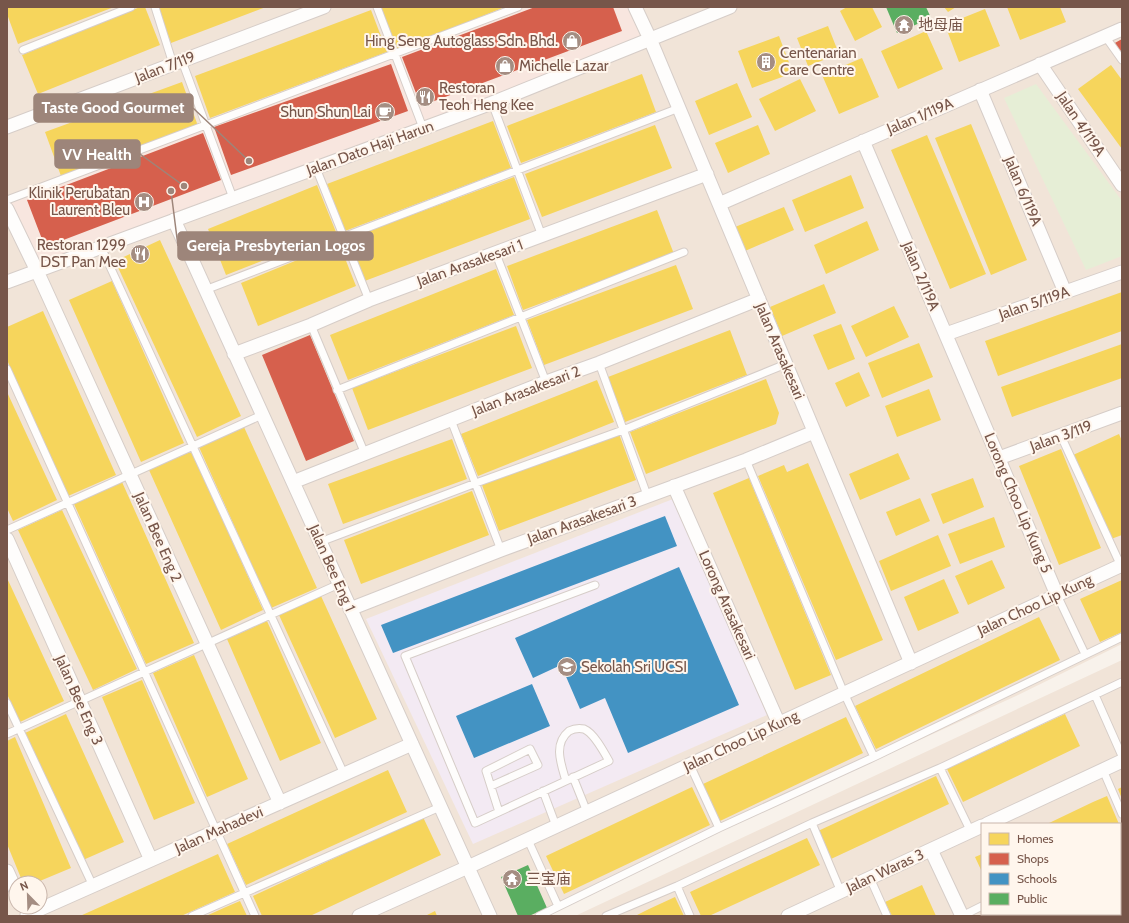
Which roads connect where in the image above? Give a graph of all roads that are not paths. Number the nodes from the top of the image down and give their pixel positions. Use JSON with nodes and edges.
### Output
{"nodes":[{"id":1,"x":131,"y":7,"type":"edge"},
{"id":2,"x":154,"y":7,"type":"edge"},
{"id":3,"x":324,"y":7,"type":"edge"},
{"id":4,"x":377,"y":7,"type":"edge"},
{"id":5,"x":518,"y":7,"type":"edge"},
{"id":6,"x":635,"y":7,"type":"edge"},
{"id":7,"x":730,"y":7,"type":"edge"},
{"id":8,"x":1122,"y":29,"type":"edge"},
{"id":9,"x":1105,"y":36,"type":"junction"},
{"id":10,"x":650,"y":39,"type":"junction"},
{"id":11,"x":23,"y":50,"type":"dead end"},
{"id":12,"x":394,"y":54,"type":"junction"},
{"id":13,"x":1122,"y":60,"type":"edge"},
{"id":14,"x":178,"y":62,"type":"junction"},
{"id":15,"x":1040,"y":64,"type":"junction"},
{"id":16,"x":980,"y":90,"type":"junction"},
{"id":17,"x":492,"y":103,"type":"junction"},
{"id":18,"x":679,"y":108,"type":"junction"},
{"id":19,"x":206,"y":125,"type":"junction"},
{"id":20,"x":7,"y":127,"type":"edge"},
{"id":21,"x":422,"y":128,"type":"junction"},
{"id":22,"x":864,"y":141,"type":"junction"},
{"id":23,"x":316,"y":168,"type":"junction"},
{"id":24,"x":517,"y":170,"type":"junction"},
{"id":25,"x":707,"y":174,"type":"junction"},
{"id":26,"x":1122,"y":185,"type":"edge"},
{"id":27,"x":233,"y":198,"type":"junction"},
{"id":28,"x":7,"y":200,"type":"edge"},
{"id":29,"x":719,"y":204,"type":"junction"},
{"id":30,"x":7,"y":209,"type":"edge"},
{"id":31,"x":174,"y":220,"type":"junction"},
{"id":32,"x":343,"y":236,"type":"junction"},
{"id":33,"x":542,"y":236,"type":"junction"},
{"id":34,"x":101,"y":247,"type":"junction"},
{"id":35,"x":684,"y":252,"type":"dead end"},
{"id":36,"x":496,"y":254,"type":"junction"},
{"id":37,"x":37,"y":271,"type":"junction"},
{"id":38,"x":1122,"y":272,"type":"edge"},
{"id":39,"x":7,"y":282,"type":"edge"},
{"id":40,"x":205,"y":290,"type":"junction"},
{"id":41,"x":1065,"y":292,"type":"junction"},
{"id":42,"x":369,"y":300,"type":"junction"},
{"id":43,"x":759,"y":300,"type":"junction"},
{"id":44,"x":520,"y":318,"type":"junction"},
{"id":45,"x":310,"y":325,"type":"junction"},
{"id":46,"x":946,"y":334,"type":"junction"},
{"id":47,"x":234,"y":354,"type":"junction"},
{"id":48,"x":599,"y":363,"type":"junction"},
{"id":49,"x":786,"y":364,"type":"junction"},
{"id":50,"x":7,"y":369,"type":"edge"},
{"id":51,"x":546,"y":382,"type":"junction"},
{"id":52,"x":337,"y":390,"type":"junction"},
{"id":53,"x":978,"y":411,"type":"joint"},
{"id":54,"x":1122,"y":413,"type":"edge"},
{"id":55,"x":262,"y":415,"type":"junction"},
{"id":56,"x":451,"y":420,"type":"junction"},
{"id":57,"x":623,"y":430,"type":"junction"},
{"id":58,"x":814,"y":432,"type":"junction"},
{"id":59,"x":1061,"y":436,"type":"junction"},
{"id":60,"x":193,"y":446,"type":"junction"},
{"id":61,"x":365,"y":454,"type":"junction"},
{"id":62,"x":999,"y":458,"type":"junction"},
{"id":63,"x":746,"y":460,"type":"junction"},
{"id":64,"x":130,"y":474,"type":"junction"},
{"id":65,"x":293,"y":482,"type":"junction"},
{"id":66,"x":476,"y":484,"type":"junction"},
{"id":67,"x":674,"y":486,"type":"junction"},
{"id":68,"x":647,"y":496,"type":"junction"},
{"id":69,"x":68,"y":502,"type":"junction"},
{"id":70,"x":7,"y":530,"type":"edge"},
{"id":71,"x":7,"y":539,"type":"edge"},
{"id":72,"x":320,"y":542,"type":"junction"},
{"id":73,"x":501,"y":550,"type":"junction"},
{"id":74,"x":1121,"y":565,"type":"edge"},
{"id":75,"x":339,"y":584,"type":"junction"},
{"id":76,"x":595,"y":585,"type":"dead end"},
{"id":77,"x":1057,"y":595,"type":"junction"},
{"id":78,"x":350,"y":609,"type":"junction"},
{"id":79,"x":271,"y":615,"type":"junction"},
{"id":80,"x":1122,"y":637,"type":"edge"},
{"id":81,"x":207,"y":644,"type":"junction"},
{"id":82,"x":1085,"y":654,"type":"junction"},
{"id":83,"x":911,"y":663,"type":"junction"},
{"id":84,"x":145,"y":672,"type":"junction"},
{"id":85,"x":1122,"y":682,"type":"edge"},
{"id":86,"x":844,"y":693,"type":"junction"},
{"id":87,"x":1095,"y":695,"type":"junction"},
{"id":88,"x":80,"y":701,"type":"junction"},
{"id":89,"x":7,"y":703,"type":"edge"},
{"id":90,"x":779,"y":724,"type":"junction"},
{"id":91,"x":19,"y":729,"type":"junction"},
{"id":92,"x":7,"y":734,"type":"edge"},
{"id":93,"x":412,"y":744,"type":"junction"},
{"id":94,"x":1122,"y":756,"type":"edge"},
{"id":95,"x":874,"y":757,"type":"junction"},
{"id":96,"x":1122,"y":761,"type":"edge"},
{"id":97,"x":690,"y":765,"type":"junction"},
{"id":98,"x":940,"y":768,"type":"junction"},
{"id":99,"x":1103,"y":770,"type":"junction"},
{"id":100,"x":344,"y":774,"type":"junction"},
{"id":101,"x":570,"y":779,"type":"junction"},
{"id":102,"x":491,"y":786,"type":"junction"},
{"id":103,"x":543,"y":791,"type":"junction"},
{"id":104,"x":280,"y":803,"type":"junction"},
{"id":105,"x":440,"y":807,"type":"junction"},
{"id":106,"x":499,"y":812,"type":"junction"},
{"id":107,"x":587,"y":812,"type":"junction"},
{"id":108,"x":1122,"y":814,"type":"edge"},
{"id":109,"x":812,"y":823,"type":"junction"},
{"id":110,"x":989,"y":823,"type":"edge"},
{"id":111,"x":556,"y":826,"type":"junction"},
{"id":112,"x":719,"y":828,"type":"junction"},
{"id":113,"x":976,"y":829,"type":"edge"},
{"id":114,"x":218,"y":830,"type":"junction"},
{"id":115,"x":528,"y":840,"type":"junction"},
{"id":116,"x":931,"y":850,"type":"junction"},
{"id":117,"x":151,"y":860,"type":"junction"},
{"id":118,"x":468,"y":867,"type":"junction"},
{"id":119,"x":870,"y":878,"type":"junction"},
{"id":120,"x":93,"y":886,"type":"junction"},
{"id":121,"x":677,"y":886,"type":"junction"},
{"id":122,"x":841,"y":892,"type":"junction"},
{"id":123,"x":245,"y":893,"type":"junction"},
{"id":124,"x":48,"y":904,"type":"edge"},
{"id":125,"x":558,"y":906,"type":"junction"},
{"id":126,"x":981,"y":906,"type":"edge"},
{"id":127,"x":810,"y":911,"type":"edge"},
{"id":128,"x":192,"y":916,"type":"edge"},
{"id":129,"x":255,"y":916,"type":"edge"},
{"id":130,"x":359,"y":916,"type":"edge"},
{"id":131,"x":490,"y":916,"type":"edge"},
{"id":132,"x":538,"y":916,"type":"edge"},
{"id":133,"x":606,"y":916,"type":"edge"},
{"id":134,"x":690,"y":916,"type":"edge"},
{"id":135,"x":788,"y":916,"type":"edge"},
{"id":136,"x":887,"y":916,"type":"edge"},
{"id":137,"x":962,"y":916,"type":"edge"}],
"edges":[{"from":1,"to":11,"type":"lane"},
{"from":2,"to":14,"type":"lane"},
{"from":3,"to":14,"type":"street","name":"Jalan 7/119"},
{"from":4,"to":12,"type":"lane"},
{"from":5,"to":12,"type":"lane"},
{"from":6,"to":10,"type":"street","name":"Jalan Arasakesari"},
{"from":7,"to":10,"type":"street","name":"Jalan Dato Haji Harun"},
{"from":8,"to":9,"type":"street","name":"Jalan 1/119A"},
{"from":9,"to":13,"type":"lane"},
{"from":9,"to":15,"type":"street","name":"Jalan 1/119A"},
{"from":10,"to":17,"type":"street","name":"Jalan Dato Haji Harun"},
{"from":10,"to":18,"type":"street","name":"Jalan Arasakesari"},
{"from":12,"to":19,"type":"lane"},
{"from":12,"to":21,"type":"lane"},
{"from":14,"to":19,"type":"lane"},
{"from":14,"to":20,"type":"street","name":"Jalan 7/119"},
{"from":15,"to":16,"type":"street","name":"Jalan 1/119A"},
{"from":15,"to":26,"type":"street","name":"Jalan 4/119A"},
{"from":16,"to":22,"type":"street","name":"Jalan 1/119A"},
{"from":16,"to":41,"type":"street","name":"Jalan 6/119A"},
{"from":17,"to":21,"type":"street","name":"Jalan Dato Haji Harun"},
{"from":17,"to":24,"type":"lane"},
{"from":18,"to":24,"type":"lane"},
{"from":18,"to":25,"type":"street","name":"Jalan Arasakesari"},
{"from":19,"to":27,"type":"lane"},
{"from":19,"to":28,"type":"lane"},
{"from":21,"to":23,"type":"street","name":"Jalan Dato Haji Harun"},
{"from":22,"to":29,"type":"street","name":"Jalan 1/119A"},
{"from":22,"to":46,"type":"street","name":"Jalan 2/119A"},
{"from":23,"to":27,"type":"street","name":"Jalan Dato Haji Harun"},
{"from":23,"to":32,"type":"lane"},
{"from":24,"to":32,"type":"lane"},
{"from":24,"to":33,"type":"lane"},
{"from":25,"to":29,"type":"street","name":"Jalan Arasakesari"},
{"from":25,"to":33,"type":"street","name":"Jalan Arasakesari 1"},
{"from":27,"to":31,"type":"street","name":"Jalan Dato Haji Harun"},
{"from":29,"to":43,"type":"street","name":"Jalan Arasakesari"},
{"from":30,"to":37,"type":"street","name":"Jalan Bee Eng 2"},
{"from":31,"to":34,"type":"street","name":"Jalan Dato Haji Harun"},
{"from":31,"to":40,"type":"street","name":"Jalan Bee Eng 1"},
{"from":32,"to":40,"type":"lane"},
{"from":32,"to":42,"type":"lane"},
{"from":33,"to":36,"type":"street","name":"Jalan Arasakesari 1"},
{"from":34,"to":37,"type":"street","name":"Jalan Dato Haji Harun"},
{"from":34,"to":60,"type":"lane"},
{"from":35,"to":44,"type":"lane"},
{"from":36,"to":42,"type":"street","name":"Jalan Arasakesari 1"},
{"from":36,"to":44,"type":"lane"},
{"from":37,"to":39,"type":"street","name":"Jalan Dato Haji Harun"},
{"from":37,"to":64,"type":"street","name":"Jalan Bee Eng 2"},
{"from":38,"to":41,"type":"street","name":"Jalan 5/119A"},
{"from":40,"to":47,"type":"street","name":"Jalan Bee Eng 1"},
{"from":41,"to":46,"type":"street","name":"Jalan 5/119A"},
{"from":42,"to":45,"type":"street","name":"Jalan Arasakesari 1"},
{"from":43,"to":48,"type":"street","name":"Jalan Arasakesari 2"},
{"from":43,"to":49,"type":"street","name":"Jalan Arasakesari"},
{"from":44,"to":51,"type":"lane"},
{"from":44,"to":52,"type":"lane"},
{"from":45,"to":47,"type":"street","name":"Jalan Arasakesari 1"},
{"from":45,"to":52,"type":"lane"},
{"from":46,"to":53,"type":"street","name":"Jalan 2/119A"},
{"from":47,"to":55,"type":"street","name":"Jalan Bee Eng 1"},
{"from":48,"to":51,"type":"street","name":"Jalan Arasakesari 2"},
{"from":48,"to":57,"type":"lane"},
{"from":49,"to":57,"type":"lane"},
{"from":49,"to":58,"type":"street","name":"Jalan Arasakesari"},
{"from":50,"to":69,"type":"lane"},
{"from":51,"to":56,"type":"street","name":"Jalan Arasakesari 2"},
{"from":52,"to":61,"type":"lane"},
{"from":53,"to":62,"type":"street","name":"Lorong Choo Lip Kung 5"},
{"from":54,"to":59,"type":"street","name":"Jalan 3/119"},
{"from":55,"to":60,"type":"lane"},
{"from":55,"to":65,"type":"street","name":"Jalan Bee Eng 1"},
{"from":56,"to":61,"type":"street","name":"Jalan Arasakesari 2"},
{"from":56,"to":66,"type":"lane"},
{"from":57,"to":66,"type":"lane"},
{"from":57,"to":68,"type":"lane"},
{"from":58,"to":63,"type":"street","name":"Jalan Arasakesari 3"},
{"from":58,"to":83,"type":"street","name":"Jalan Arasakesari"},
{"from":59,"to":62,"type":"street","name":"Jalan 3/119"},
{"from":59,"to":74,"type":"lane"},
{"from":60,"to":64,"type":"lane"},
{"from":60,"to":79,"type":"lane"},
{"from":61,"to":65,"type":"street","name":"Jalan Arasakesari 2"},
{"from":62,"to":77,"type":"street","name":"Lorong Choo Lip Kung 5"},
{"from":63,"to":67,"type":"street","name":"Jalan Arasakesari 3"},
{"from":63,"to":86,"type":"lane"},
{"from":64,"to":69,"type":"lane"},
{"from":64,"to":81,"type":"street","name":"Jalan Bee Eng 2"},
{"from":65,"to":72,"type":"street","name":"Jalan Bee Eng 1"},
{"from":66,"to":72,"type":"lane"},
{"from":66,"to":73,"type":"lane"},
{"from":67,"to":68,"type":"street","name":"Jalan Arasakesari 3"},
{"from":67,"to":90,"type":"street","name":"Lorong Arasakesari"},
{"from":68,"to":73,"type":"street","name":"Jalan Arasakesari 3"},
{"from":69,"to":70,"type":"lane"},
{"from":69,"to":84,"type":"lane"},
{"from":71,"to":88,"type":"street","name":"Jalan Bee Eng 3"},
{"from":72,"to":75,"type":"street","name":"Jalan Bee Eng 1"},
{"from":73,"to":78,"type":"street","name":"Jalan Arasakesari 3"},
{"from":74,"to":77,"type":"street","name":"Jalan Choo Lip Kung"},
{"from":75,"to":78,"type":"street","name":"Jalan Bee Eng 1"},
{"from":75,"to":79,"type":"lane"},
{"from":76,"to":106,"type":"lane"},
{"from":77,"to":82,"type":"lane"},
{"from":77,"to":83,"type":"street","name":"Jalan Choo Lip Kung"},
{"from":78,"to":93,"type":"street","name":"Jalan Bee Eng 1"},
{"from":79,"to":81,"type":"lane"},
{"from":79,"to":100,"type":"lane"},
{"from":80,"to":82,"type":"lane"},
{"from":81,"to":84,"type":"lane"},
{"from":81,"to":104,"type":"street","name":"Jalan Bee Eng 2"},
{"from":82,"to":95,"type":"lane"},
{"from":83,"to":86,"type":"street","name":"Jalan Choo Lip Kung"},
{"from":84,"to":88,"type":"lane"},
{"from":84,"to":114,"type":"lane"},
{"from":85,"to":87,"type":"lane"},
{"from":86,"to":90,"type":"street","name":"Jalan Choo Lip Kung"},
{"from":86,"to":95,"type":"lane"},
{"from":87,"to":94,"type":"lane"},
{"from":87,"to":98,"type":"lane"},
{"from":88,"to":91,"type":"lane"},
{"from":88,"to":117,"type":"street","name":"Jalan Bee Eng 3"},
{"from":89,"to":91,"type":"lane"},
{"from":90,"to":97,"type":"street","name":"Jalan Choo Lip Kung"},
{"from":91,"to":92,"type":"lane"},
{"from":91,"to":120,"type":"lane"},
{"from":93,"to":100,"type":"street","name":"Jalan Mahadevi"},
{"from":93,"to":105,"type":"street","name":"Jalan Bee Eng 1"},
{"from":95,"to":112,"type":"lane"},
{"from":96,"to":99,"type":"street"},
{"from":97,"to":107,"type":"street","name":"Jalan Choo Lip Kung"},
{"from":97,"to":112,"type":"lane"},
{"from":98,"to":109,"type":"lane"},
{"from":98,"to":113,"type":"lane"},
{"from":99,"to":108,"type":"lane"},
{"from":99,"to":110,"type":"street"},
{"from":100,"to":104,"type":"street","name":"Jalan Mahadevi"},
{"from":101,"to":101,"type":"lane"},
{"from":101,"to":103,"type":"lane"},
{"from":101,"to":107,"type":"lane"},
{"from":102,"to":102,"type":"lane"},
{"from":102,"to":106,"type":"lane"},
{"from":103,"to":106,"type":"lane"},
{"from":103,"to":111,"type":"lane"},
{"from":104,"to":114,"type":"street","name":"Jalan Mahadevi"},
{"from":105,"to":118,"type":"street","name":"Jalan Bee Eng 1"},
{"from":105,"to":123,"type":"lane"},
{"from":107,"to":111,"type":"street","name":"Jalan Choo Lip Kung"},
{"from":109,"to":121,"type":"lane"},
{"from":109,"to":122,"type":"lane"},
{"from":111,"to":115,"type":"street","name":"Jalan Choo Lip Kung"},
{"from":112,"to":125,"type":"lane"},
{"from":113,"to":116,"type":"street","name":"Jalan Waras 3"},
{"from":114,"to":117,"type":"street","name":"Jalan Mahadevi"},
{"from":114,"to":123,"type":"lane"},
{"from":115,"to":118,"type":"street","name":"Jalan Choo Lip Kung"},
{"from":115,"to":125,"type":"lane"},
{"from":116,"to":119,"type":"street","name":"Jalan Waras 3"},
{"from":116,"to":137,"type":"street"},
{"from":117,"to":120,"type":"street","name":"Jalan Mahadevi"},
{"from":118,"to":130,"type":"street","name":"Jalan Choo Lip Kung"},
{"from":118,"to":131,"type":"street","name":"Jalan Bee Eng 1"},
{"from":119,"to":122,"type":"street","name":"Jalan Waras 3"},
{"from":119,"to":136,"type":"lane"},
{"from":120,"to":124,"type":"street","name":"Jalan Mahadevi"},
{"from":121,"to":133,"type":"lane"},
{"from":121,"to":134,"type":"lane"},
{"from":122,"to":127,"type":"street","name":"Jalan Waras 3"},
{"from":123,"to":128,"type":"lane"},
{"from":123,"to":129,"type":"lane"},
{"from":125,"to":132,"type":"lane"},
{"from":126,"to":137,"type":"lane"},
{"from":127,"to":135,"type":"street","name":"Jalan Waras 3"}]}
